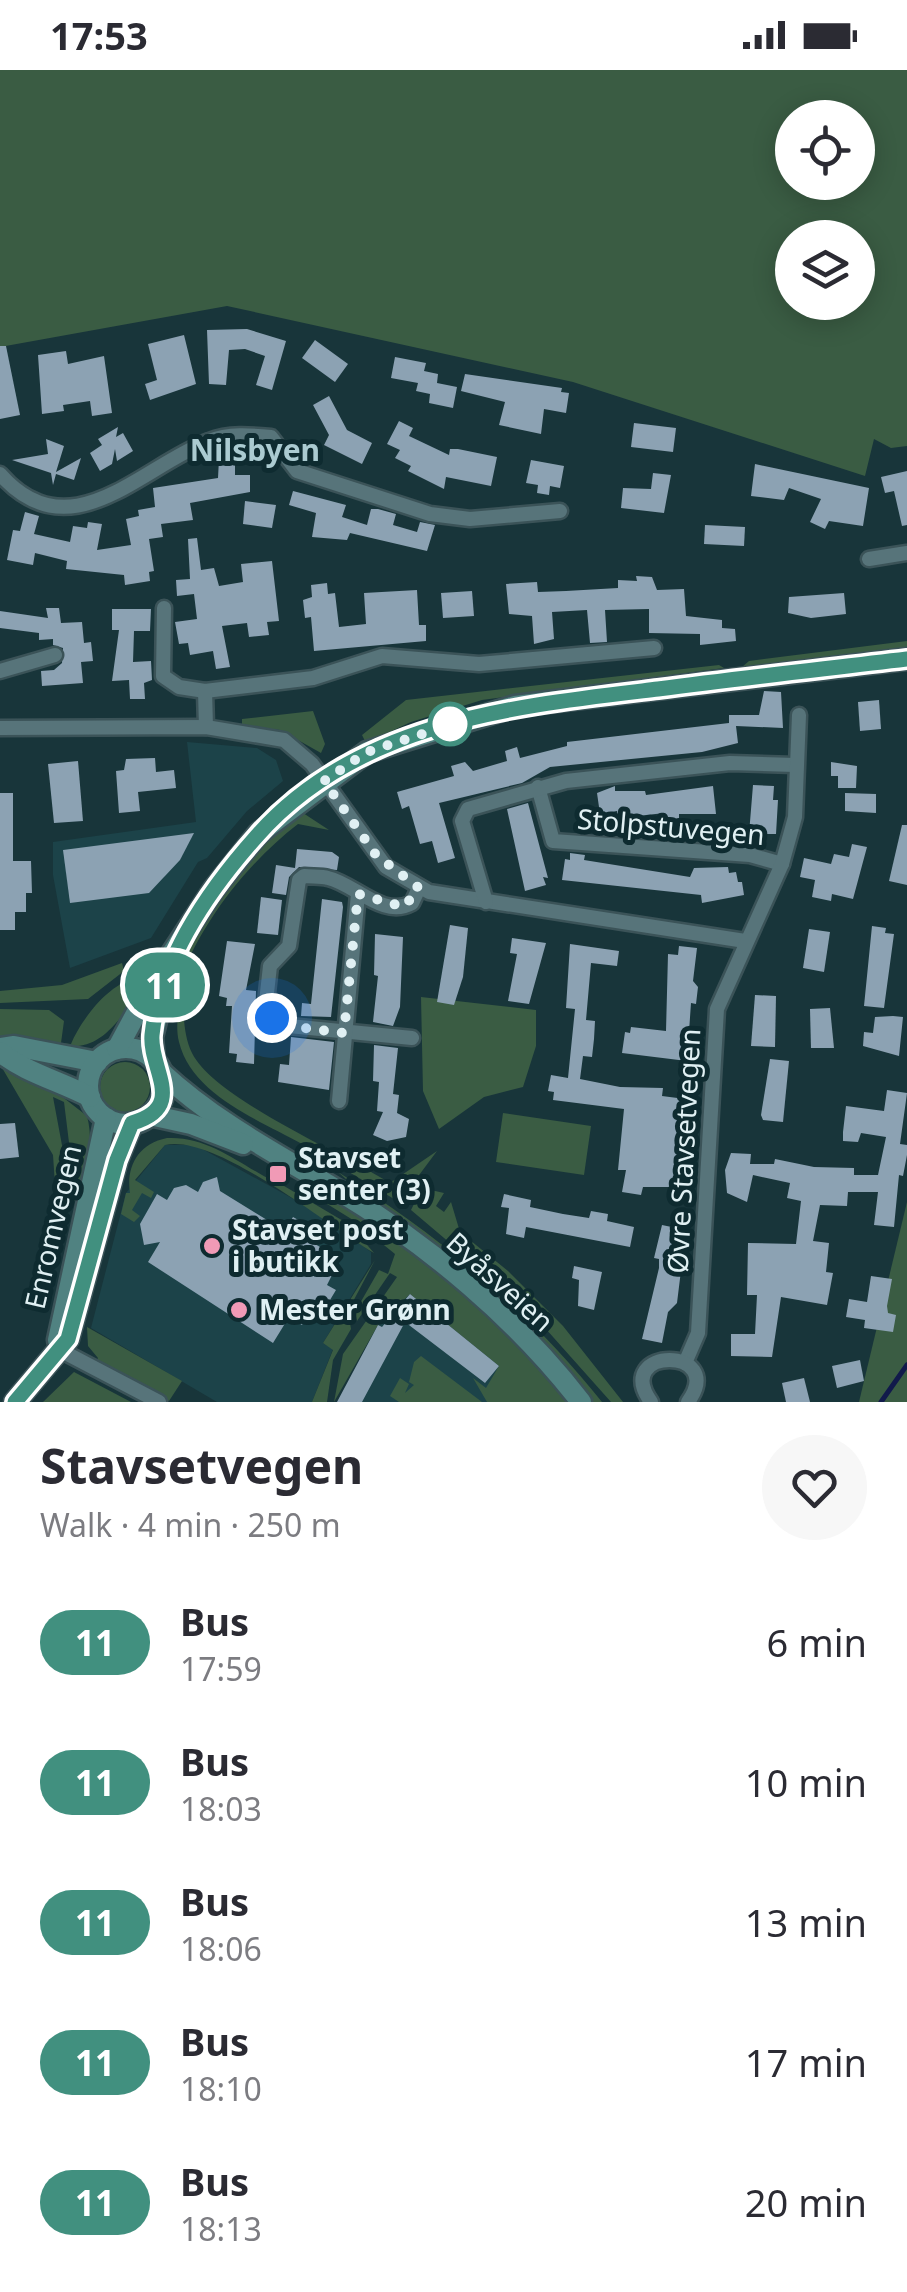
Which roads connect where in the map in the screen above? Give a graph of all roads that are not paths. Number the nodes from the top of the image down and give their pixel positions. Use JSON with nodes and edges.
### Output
{"nodes":[{"id":1,"x":0,"y":474,"type":"edge"},
{"id":2,"x":560,"y":511,"type":"dead end"},
{"id":3,"x":907,"y":553,"type":"edge"},
{"id":4,"x":869,"y":560,"type":"dead end"},
{"id":5,"x":164,"y":608,"type":"dead end"},
{"id":6,"x":654,"y":648,"type":"dead end"},
{"id":7,"x":55,"y":655,"type":"dead end"},
{"id":8,"x":907,"y":659,"type":"edge"},
{"id":9,"x":0,"y":671,"type":"edge"},
{"id":10,"x":205,"y":690,"type":"junction"},
{"id":11,"x":799,"y":716,"type":"dead end"},
{"id":12,"x":206,"y":727,"type":"junction"},
{"id":13,"x":0,"y":728,"type":"edge"},
{"id":14,"x":795,"y":765,"type":"junction"},
{"id":15,"x":324,"y":781,"type":"junction"},
{"id":16,"x":538,"y":787,"type":"junction"},
{"id":17,"x":782,"y":864,"type":"junction"},
{"id":18,"x":419,"y":888,"type":"junction"},
{"id":19,"x":358,"y":894,"type":"junction"},
{"id":20,"x":486,"y":902,"type":"junction"},
{"id":21,"x":745,"y":941,"type":"junction"},
{"id":22,"x":172,"y":958,"type":"junction"},
{"id":23,"x":344,"y":1033,"type":"junction"},
{"id":24,"x":412,"y":1038,"type":"dead end"},
{"id":25,"x":117,"y":1049,"type":"junction"},
{"id":26,"x":0,"y":1050,"type":"edge"},
{"id":27,"x":96,"y":1062,"type":"junction"},
{"id":28,"x":158,"y":1066,"type":"junction"},
{"id":29,"x":90,"y":1097,"type":"junction"},
{"id":30,"x":339,"y":1101,"type":"dead end"},
{"id":31,"x":106,"y":1118,"type":"junction"},
{"id":32,"x":141,"y":1119,"type":"junction"},
{"id":33,"x":268,"y":1153,"type":"junction"},
{"id":34,"x":58,"y":1349,"type":"junction"},
{"id":35,"x":685,"y":1362,"type":"junction"},
{"id":36,"x":15,"y":1402,"type":"edge"},
{"id":37,"x":159,"y":1402,"type":"edge"},
{"id":38,"x":581,"y":1402,"type":"edge"},
{"id":39,"x":651,"y":1402,"type":"edge"},
{"id":40,"x":688,"y":1402,"type":"edge"}],
"edges":[{"from":1,"to":2,"type":"street"},
{"from":3,"to":4,"type":"street"},
{"from":5,"to":10,"type":"street"},
{"from":6,"to":10,"type":"street"},
{"from":7,"to":9,"type":"street"},
{"from":8,"to":15,"type":"street"},
{"from":10,"to":12,"type":"street"},
{"from":11,"to":14,"type":"street","name":"Øvre Stavsetvegen"},
{"from":12,"to":13,"type":"street"},
{"from":12,"to":15,"type":"street"},
{"from":14,"to":16,"type":"street","name":"Stolpstuvegen"},
{"from":14,"to":17,"type":"street","name":"Øvre Stavsetvegen"},
{"from":15,"to":18,"type":"street"},
{"from":15,"to":22,"type":"street"},
{"from":16,"to":17,"type":"street","name":"Stolpstuvegen"},
{"from":16,"to":20,"type":"street","name":"Stolpstuvegen"},
{"from":17,"to":21,"type":"street","name":"Øvre Stavsetvegen"},
{"from":18,"to":19,"type":"street"},
{"from":18,"to":20,"type":"street"},
{"from":19,"to":23,"type":"street"},
{"from":19,"to":23,"type":"street"},
{"from":20,"to":21,"type":"street"},
{"from":21,"to":35,"type":"street","name":"Øvre Stavsetvegen"},
{"from":22,"to":25,"type":"street"},
{"from":22,"to":28,"type":"street"},
{"from":23,"to":24,"type":"street"},
{"from":23,"to":30,"type":"street"},
{"from":25,"to":27,"type":"street"},
{"from":25,"to":28,"type":"street"},
{"from":26,"to":27,"type":"street"},
{"from":26,"to":29,"type":"street"},
{"from":27,"to":29,"type":"street"},
{"from":28,"to":32,"type":"street"},
{"from":28,"to":33,"type":"street","name":"Byåsveien"},
{"from":29,"to":31,"type":"street"},
{"from":31,"to":32,"type":"street"},
{"from":31,"to":34,"type":"street","name":"Enromvegen"},
{"from":32,"to":33,"type":"street","name":"Byåsveien"},
{"from":32,"to":34,"type":"street","name":"Enromvegen"},
{"from":33,"to":38,"type":"street","name":"Byåsveien"},
{"from":34,"to":36,"type":"street","name":"Enromvegen"},
{"from":34,"to":37,"type":"street"},
{"from":35,"to":39,"type":"street"},
{"from":35,"to":40,"type":"street","name":"Øvre Stavsetvegen"}]}
